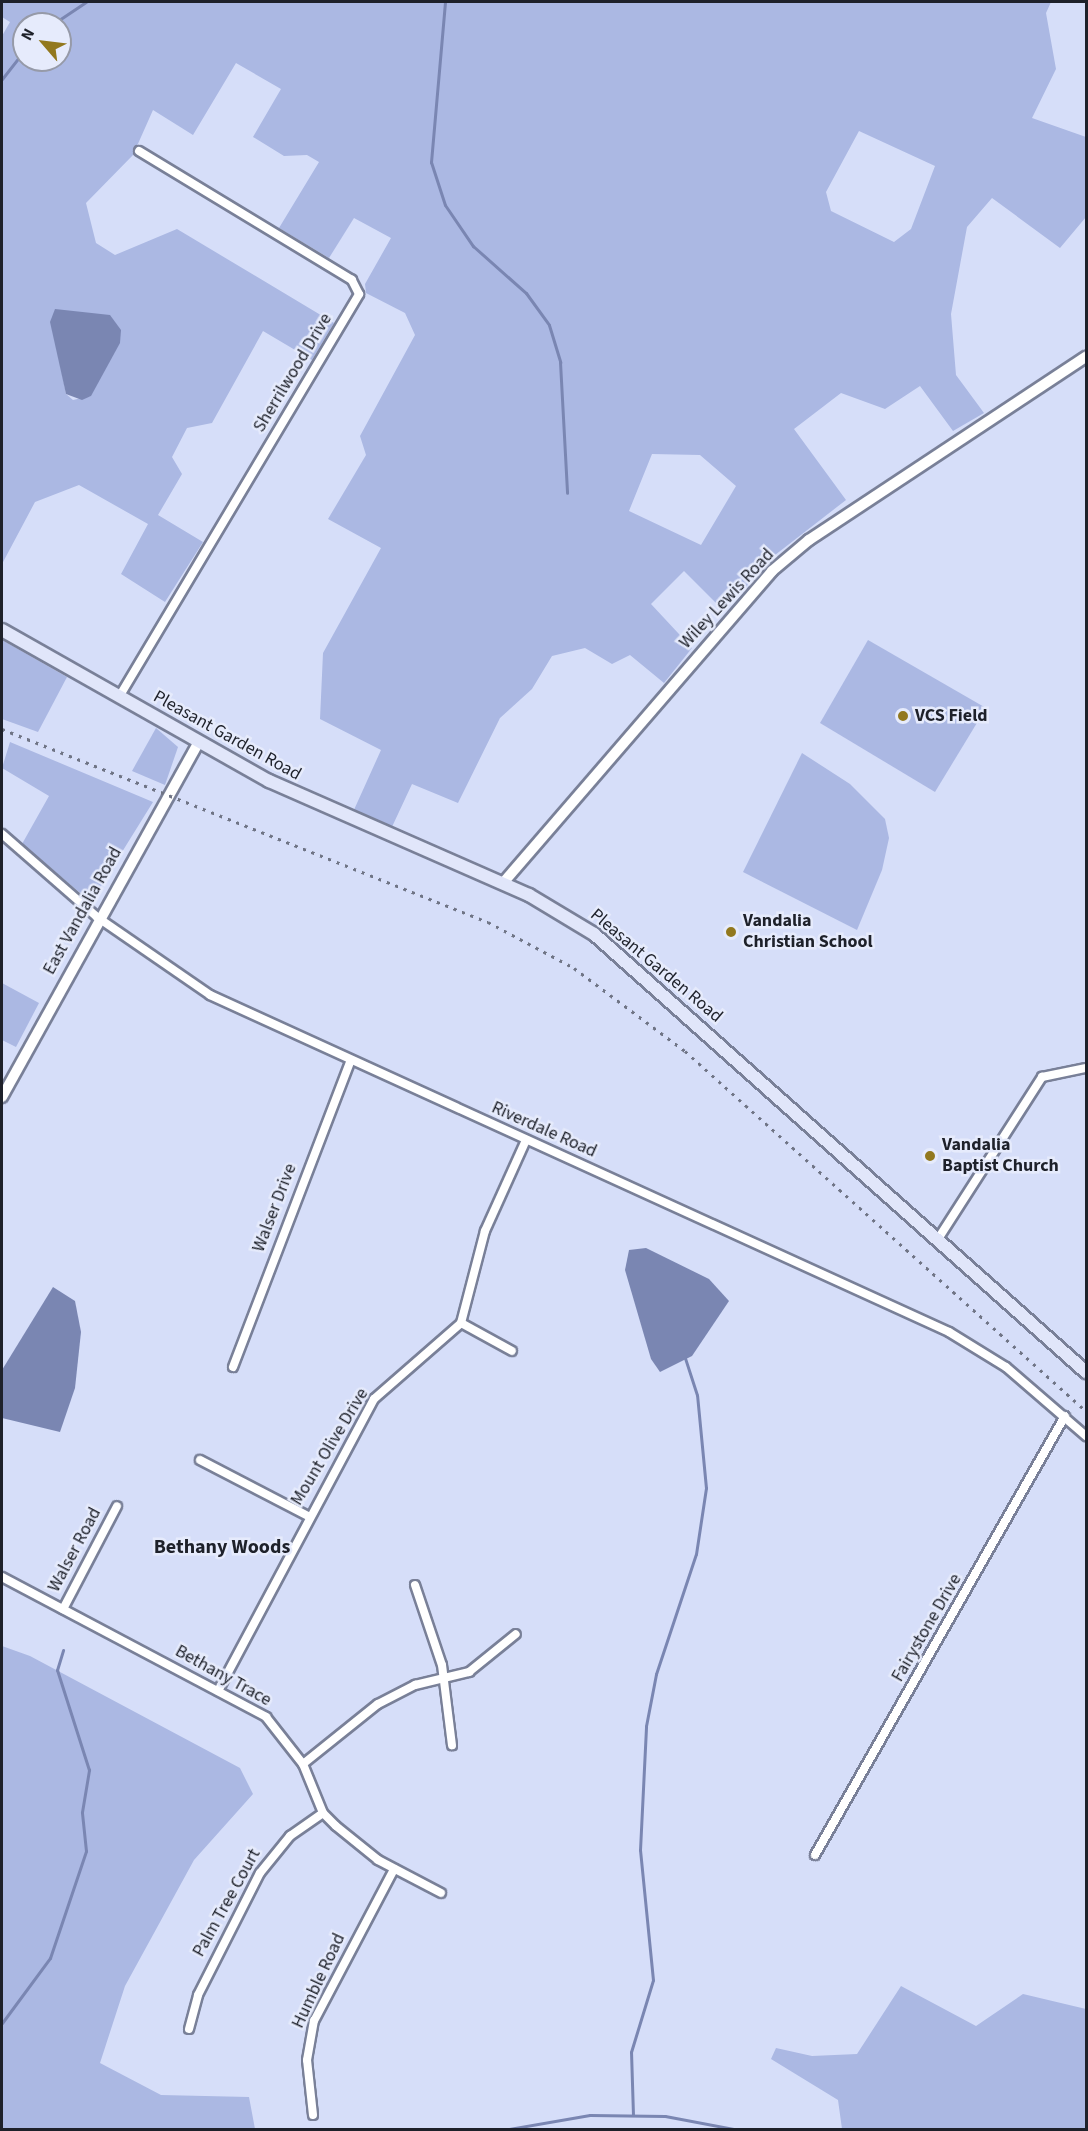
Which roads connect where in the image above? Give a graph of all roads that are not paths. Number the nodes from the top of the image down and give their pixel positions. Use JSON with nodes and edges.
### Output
{"nodes":[{"id":1,"x":139,"y":151,"type":"dead end"},
{"id":2,"x":1086,"y":357,"type":"edge"},
{"id":3,"x":2,"y":630,"type":"edge"},
{"id":4,"x":119,"y":697,"type":"junction"},
{"id":5,"x":198,"y":743,"type":"junction"},
{"id":6,"x":2,"y":834,"type":"edge"},
{"id":7,"x":503,"y":883,"type":"junction"},
{"id":8,"x":97,"y":917,"type":"junction"},
{"id":9,"x":350,"y":1062,"type":"junction"},
{"id":10,"x":1086,"y":1068,"type":"edge"},
{"id":11,"x":2,"y":1097,"type":"edge"},
{"id":12,"x":526,"y":1140,"type":"junction"},
{"id":13,"x":938,"y":1239,"type":"junction"},
{"id":14,"x":461,"y":1323,"type":"junction"},
{"id":15,"x":512,"y":1351,"type":"dead end"},
{"id":16,"x":232,"y":1367,"type":"dead end"},
{"id":17,"x":1086,"y":1372,"type":"edge"},
{"id":18,"x":1065,"y":1416,"type":"junction"},
{"id":19,"x":1086,"y":1436,"type":"edge"},
{"id":20,"x":200,"y":1461,"type":"dead end"},
{"id":21,"x":117,"y":1506,"type":"dead end"},
{"id":22,"x":308,"y":1516,"type":"junction"},
{"id":23,"x":2,"y":1577,"type":"edge"},
{"id":24,"x":415,"y":1585,"type":"dead end"},
{"id":25,"x":63,"y":1609,"type":"junction"},
{"id":26,"x":516,"y":1634,"type":"dead end"},
{"id":27,"x":444,"y":1680,"type":"junction"},
{"id":28,"x":218,"y":1691,"type":"junction"},
{"id":29,"x":452,"y":1745,"type":"dead end"},
{"id":30,"x":303,"y":1764,"type":"junction"},
{"id":31,"x":322,"y":1813,"type":"junction"},
{"id":32,"x":815,"y":1855,"type":"dead end"},
{"id":33,"x":394,"y":1869,"type":"junction"},
{"id":34,"x":441,"y":1893,"type":"dead end"},
{"id":35,"x":189,"y":2030,"type":"dead end"},
{"id":36,"x":313,"y":2115,"type":"dead end"}],
"edges":[{"from":1,"to":4,"type":"street","name":"Sherrilwood Drive"},
{"from":2,"to":7,"type":"street","name":"Wiley Lewis Road"},
{"from":3,"to":4,"type":"main road","name":"Pleasant Garden Road"},
{"from":4,"to":5,"type":"main road","name":"Pleasant Garden Road"},
{"from":5,"to":7,"type":"main road","name":"Pleasant Garden Road"},
{"from":5,"to":8,"type":"street","name":"East Vandalia Road"},
{"from":6,"to":8,"type":"street","name":"Riverdale Road"},
{"from":7,"to":13,"type":"main road","name":"Pleasant Garden Road"},
{"from":8,"to":9,"type":"street","name":"Riverdale Road"},
{"from":8,"to":11,"type":"street","name":"East Vandalia Road"},
{"from":9,"to":12,"type":"street","name":"Riverdale Road"},
{"from":9,"to":16,"type":"street","name":"Walser Drive"},
{"from":10,"to":13,"type":"street"},
{"from":12,"to":14,"type":"street"},
{"from":12,"to":18,"type":"street","name":"Riverdale Road"},
{"from":13,"to":17,"type":"main road","name":"Pleasant Garden Road"},
{"from":14,"to":15,"type":"street"},
{"from":14,"to":22,"type":"street","name":"Mount Olive Drive"},
{"from":18,"to":19,"type":"street","name":"Riverdale Road"},
{"from":18,"to":32,"type":"street","name":"Fairystone Drive"},
{"from":20,"to":22,"type":"street"},
{"from":21,"to":25,"type":"street","name":"Walser Road"},
{"from":22,"to":28,"type":"street","name":"Mount Olive Drive"},
{"from":23,"to":25,"type":"street","name":"Bethany Trace"},
{"from":24,"to":27,"type":"street"},
{"from":25,"to":28,"type":"street","name":"Bethany Trace"},
{"from":26,"to":27,"type":"street"},
{"from":27,"to":29,"type":"street"},
{"from":27,"to":30,"type":"street"},
{"from":28,"to":30,"type":"street","name":"Bethany Trace"},
{"from":30,"to":31,"type":"street","name":"Bethany Trace"},
{"from":31,"to":33,"type":"street"},
{"from":31,"to":35,"type":"street","name":"Palm Tree Court"},
{"from":33,"to":34,"type":"street"},
{"from":33,"to":36,"type":"street","name":"Humble Road"}]}
